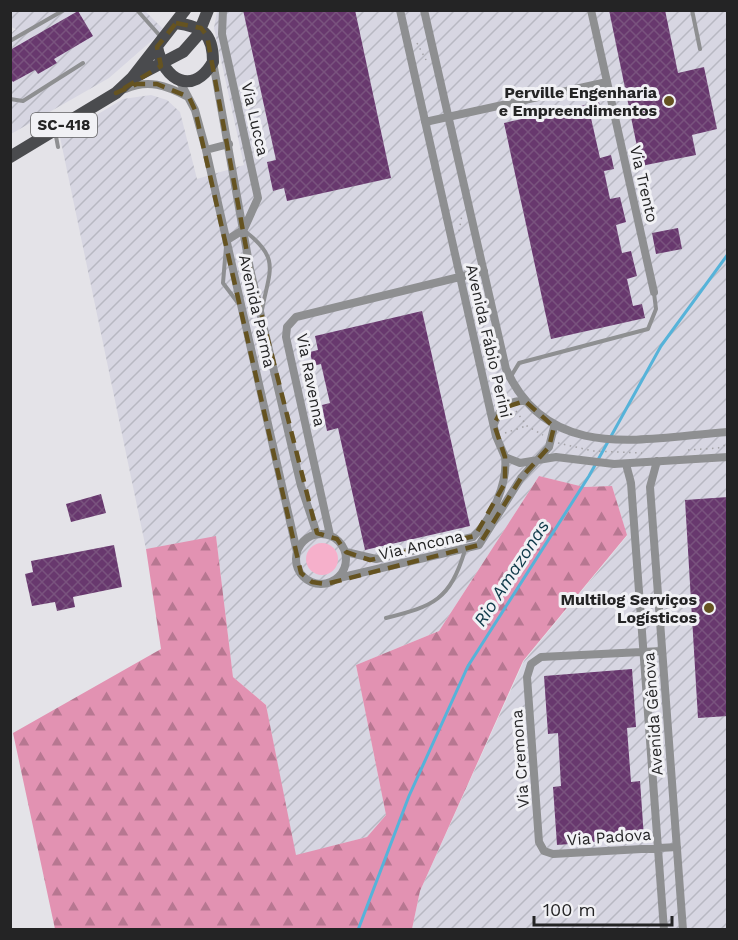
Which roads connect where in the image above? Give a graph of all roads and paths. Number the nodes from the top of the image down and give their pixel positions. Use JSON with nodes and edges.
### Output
{"nodes":[{"id":1,"x":64,"y":10,"type":"edge"},
{"id":2,"x":137,"y":10,"type":"edge"},
{"id":3,"x":185,"y":10,"type":"edge"},
{"id":4,"x":208,"y":10,"type":"edge"},
{"id":5,"x":223,"y":10,"type":"edge"},
{"id":6,"x":400,"y":10,"type":"edge"},
{"id":7,"x":424,"y":10,"type":"edge"},
{"id":8,"x":591,"y":10,"type":"edge"},
{"id":9,"x":692,"y":10,"type":"edge"},
{"id":10,"x":176,"y":23,"type":"junction"},
{"id":11,"x":201,"y":28,"type":"junction"},
{"id":12,"x":10,"y":40,"type":"edge"},
{"id":13,"x":160,"y":43,"type":"junction"},
{"id":14,"x":700,"y":49,"type":"dead end"},
{"id":15,"x":213,"y":62,"type":"junction"},
{"id":16,"x":83,"y":63,"type":"dead end"},
{"id":17,"x":162,"y":65,"type":"junction"},
{"id":18,"x":132,"y":78,"type":"junction"},
{"id":19,"x":179,"y":80,"type":"junction"},
{"id":20,"x":607,"y":82,"type":"junction"},
{"id":21,"x":116,"y":93,"type":"junction"},
{"id":22,"x":189,"y":98,"type":"junction"},
{"id":23,"x":10,"y":99,"type":"edge"},
{"id":24,"x":448,"y":117,"type":"junction"},
{"id":25,"x":425,"y":122,"type":"junction"},
{"id":26,"x":54,"y":131,"type":"junction"},
{"id":27,"x":229,"y":144,"type":"junction"},
{"id":28,"x":58,"y":147,"type":"dead end"},
{"id":29,"x":206,"y":150,"type":"junction"},
{"id":30,"x":10,"y":157,"type":"edge"},
{"id":31,"x":243,"y":230,"type":"junction"},
{"id":32,"x":227,"y":240,"type":"junction"},
{"id":33,"x":484,"y":271,"type":"junction"},
{"id":34,"x":461,"y":277,"type":"junction"},
{"id":35,"x":654,"y":292,"type":"joint"},
{"id":36,"x":242,"y":306,"type":"junction"},
{"id":37,"x":261,"y":313,"type":"junction"},
{"id":38,"x":510,"y":378,"type":"junction"},
{"id":39,"x":525,"y":401,"type":"junction"},
{"id":40,"x":494,"y":424,"type":"junction"},
{"id":41,"x":527,"y":426,"type":"dead end"},
{"id":42,"x":554,"y":427,"type":"junction"},
{"id":43,"x":566,"y":432,"type":"junction"},
{"id":44,"x":728,"y":432,"type":"edge"},
{"id":45,"x":496,"y":436,"type":"junction"},
{"id":46,"x":728,"y":444,"type":"edge"},
{"id":47,"x":561,"y":446,"type":"dead end"},
{"id":48,"x":593,"y":451,"type":"dead end"},
{"id":49,"x":684,"y":451,"type":"dead end"},
{"id":50,"x":649,"y":453,"type":"dead end"},
{"id":51,"x":505,"y":457,"type":"junction"},
{"id":52,"x":728,"y":457,"type":"edge"},
{"id":53,"x":536,"y":460,"type":"junction"},
{"id":54,"x":657,"y":461,"type":"junction"},
{"id":55,"x":626,"y":464,"type":"junction"},
{"id":56,"x":317,"y":534,"type":"junction"},
{"id":57,"x":330,"y":535,"type":"junction"},
{"id":58,"x":466,"y":549,"type":"junction"},
{"id":59,"x":297,"y":552,"type":"junction"},
{"id":60,"x":345,"y":552,"type":"junction"},
{"id":61,"x":339,"y":578,"type":"junction"},
{"id":62,"x":386,"y":618,"type":"dead end"},
{"id":63,"x":662,"y":651,"type":"junction"},
{"id":64,"x":644,"y":652,"type":"junction"},
{"id":65,"x":677,"y":847,"type":"junction"},
{"id":66,"x":658,"y":848,"type":"junction"},
{"id":67,"x":544,"y":851,"type":"joint"},
{"id":68,"x":664,"y":930,"type":"edge"},
{"id":69,"x":683,"y":930,"type":"edge"}],
"edges":[{"from":1,"to":12,"type":"lane"},
{"from":2,"to":13,"type":"lane"},
{"from":3,"to":10,"type":"main road"},
{"from":4,"to":11,"type":"main road"},
{"from":5,"to":31,"type":"street","name":"Via Lucca"},
{"from":6,"to":25,"type":"street","name":"Avenida Fábio Perini"},
{"from":7,"to":24,"type":"street","name":"Avenida Fábio Perini"},
{"from":8,"to":20,"type":"street","name":"Via Trento"},
{"from":9,"to":14,"type":"lane"},
{"from":10,"to":11,"type":"main road"},
{"from":10,"to":13,"type":"main road"},
{"from":11,"to":15,"type":"main road"},
{"from":11,"to":17,"type":"main road"},
{"from":13,"to":17,"type":"main road"},
{"from":13,"to":18,"type":"main road"},
{"from":15,"to":19,"type":"main road"},
{"from":15,"to":27,"type":"street","name":"Avenida Parma"},
{"from":16,"to":23,"type":"lane"},
{"from":17,"to":18,"type":"main road"},
{"from":17,"to":19,"type":"main road"},
{"from":18,"to":21,"type":"main road"},
{"from":19,"to":22,"type":"street","name":"Avenida Parma"},
{"from":20,"to":24,"type":"street"},
{"from":20,"to":35,"type":"street","name":"Via Trento"},
{"from":21,"to":22,"type":"street"},
{"from":21,"to":26,"type":"main road","number":"SC-418"},
{"from":22,"to":29,"type":"street","name":"Avenida Parma"},
{"from":24,"to":25,"type":"street"},
{"from":24,"to":33,"type":"street","name":"Avenida Fábio Perini"},
{"from":25,"to":34,"type":"street","name":"Avenida Fábio Perini"},
{"from":26,"to":28,"type":"lane"},
{"from":26,"to":30,"type":"main road","number":"SC-418"},
{"from":27,"to":29,"type":"street"},
{"from":27,"to":31,"type":"street","name":"Avenida Parma"},
{"from":29,"to":32,"type":"street","name":"Avenida Parma"},
{"from":31,"to":32,"type":"street"},
{"from":31,"to":37,"type":"street","name":"Avenida Parma"},
{"from":31,"to":37,"type":"lane"},
{"from":32,"to":36,"type":"street","name":"Avenida Parma"},
{"from":32,"to":36,"type":"lane"},
{"from":33,"to":34,"type":"street","name":"Via Ravenna"},
{"from":33,"to":38,"type":"street","name":"Avenida Fábio Perini"},
{"from":34,"to":40,"type":"street","name":"Avenida Fábio Perini"},
{"from":34,"to":57,"type":"street","name":"Via Ravenna"},
{"from":35,"to":38,"type":"lane"},
{"from":36,"to":59,"type":"street","name":"Avenida Parma"},
{"from":37,"to":56,"type":"street","name":"Avenida Parma"},
{"from":38,"to":39,"type":"street","name":"Avenida Fábio Perini"},
{"from":39,"to":40,"type":"street"},
{"from":39,"to":42,"type":"street","name":"Avenida Fábio Perini"},
{"from":40,"to":45,"type":"street","name":"Avenida Fábio Perini"},
{"from":41,"to":45,"type":"path"},
{"from":42,"to":43,"type":"street","name":"Avenida Fábio Perini"},
{"from":42,"to":53,"type":"street"},
{"from":43,"to":44,"type":"street","name":"Avenida Fábio Perini"},
{"from":43,"to":47,"type":"path"},
{"from":45,"to":51,"type":"street","name":"Avenida Fábio Perini"},
{"from":46,"to":49,"type":"path"},
{"from":48,"to":50,"type":"path"},
{"from":51,"to":53,"type":"street"},
{"from":51,"to":60,"type":"street","name":"Via Ancona"},
{"from":52,"to":54,"type":"street"},
{"from":53,"to":55,"type":"street"},
{"from":53,"to":58,"type":"street","name":"Via Ancona"},
{"from":54,"to":55,"type":"street"},
{"from":54,"to":63,"type":"street","name":"Avenida Gênova"},
{"from":55,"to":64,"type":"street","name":"Avenida Gênova"},
{"from":56,"to":57,"type":"street"},
{"from":56,"to":59,"type":"street"},
{"from":57,"to":60,"type":"street"},
{"from":58,"to":61,"type":"street","name":"Via Ancona"},
{"from":58,"to":62,"type":"lane"},
{"from":59,"to":61,"type":"street"},
{"from":60,"to":61,"type":"street"},
{"from":63,"to":64,"type":"street"},
{"from":63,"to":65,"type":"street","name":"Avenida Gênova"},
{"from":64,"to":66,"type":"street","name":"Avenida Gênova"},
{"from":64,"to":67,"type":"street","name":"Via Cremona"},
{"from":65,"to":66,"type":"street","name":"Via Padova"},
{"from":65,"to":69,"type":"street","name":"Avenida Gênova"},
{"from":66,"to":67,"type":"street","name":"Via Padova"},
{"from":66,"to":68,"type":"street","name":"Avenida Gênova"}]}
